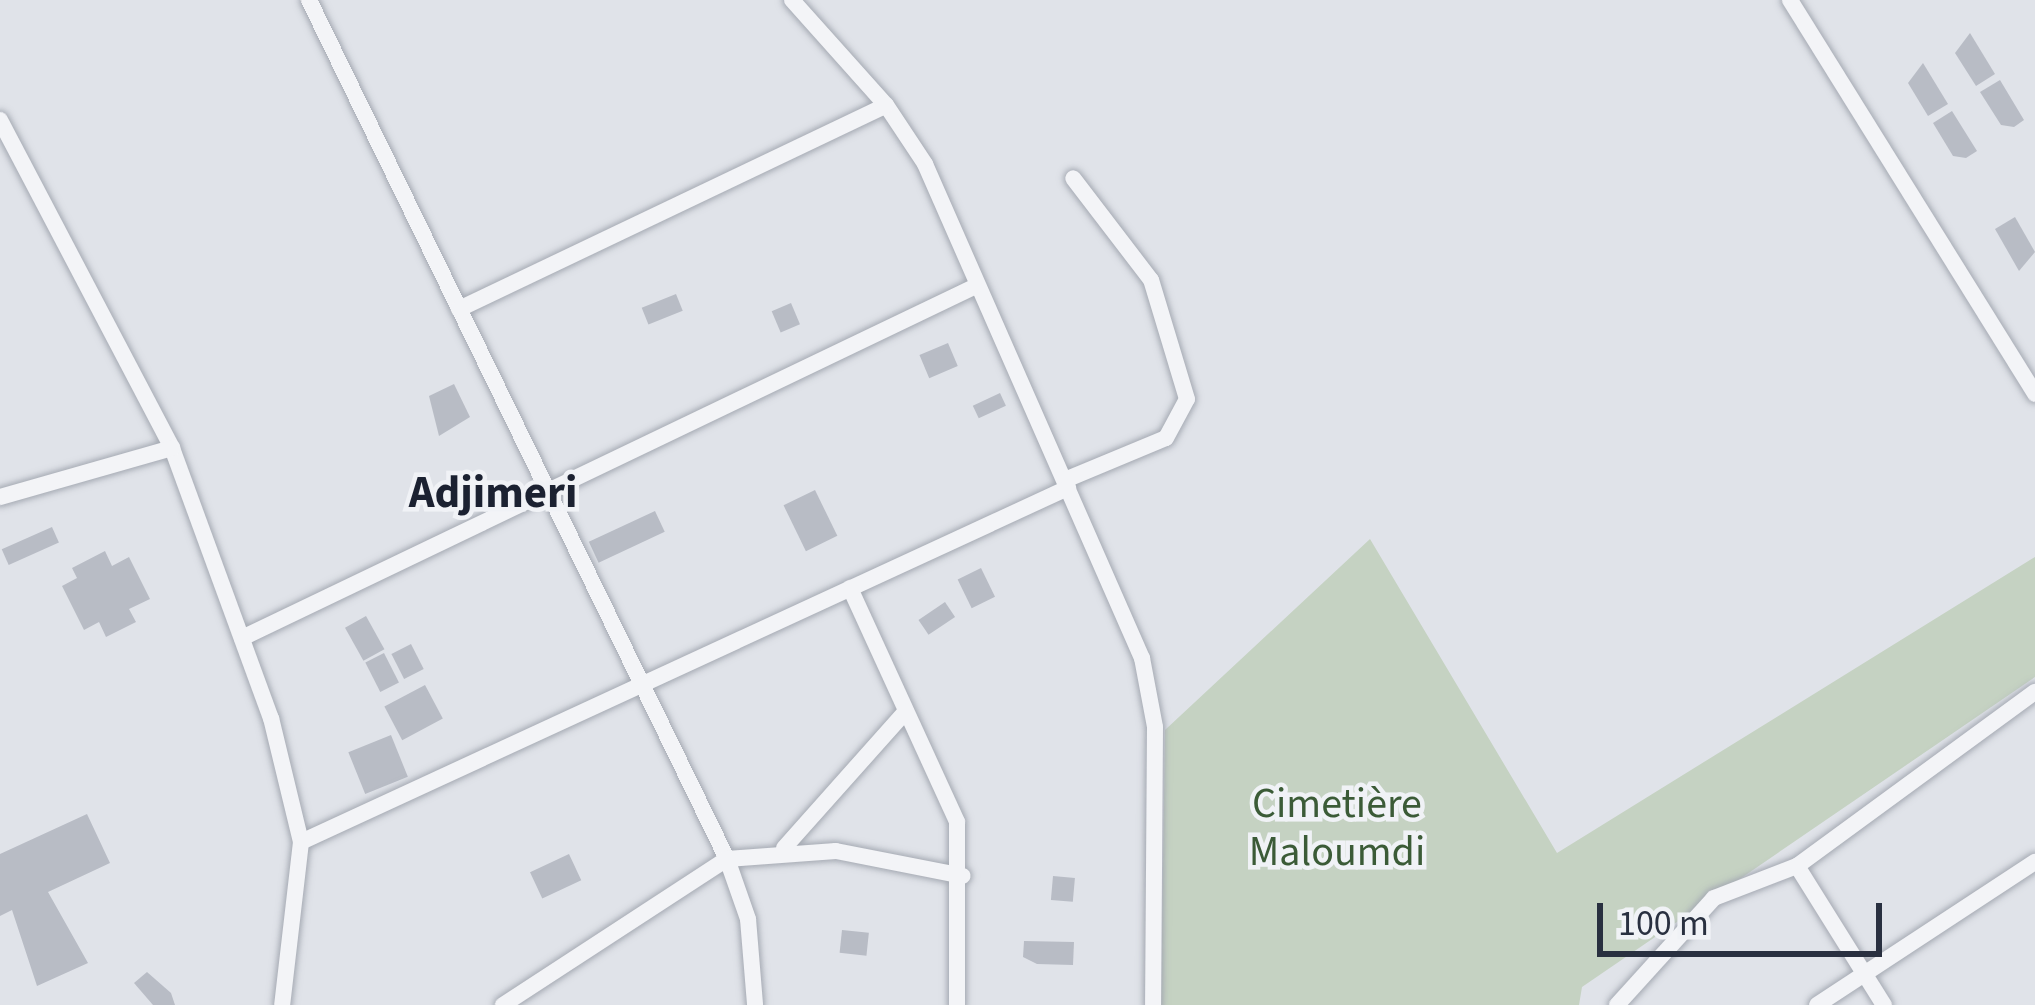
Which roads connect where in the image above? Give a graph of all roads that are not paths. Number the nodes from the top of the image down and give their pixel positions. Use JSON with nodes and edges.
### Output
{"nodes":[{"id":1,"x":309,"y":0,"type":"edge"},
{"id":2,"x":792,"y":0,"type":"edge"},
{"id":3,"x":1790,"y":0,"type":"edge"},
{"id":4,"x":886,"y":105,"type":"junction"},
{"id":5,"x":0,"y":120,"type":"edge"},
{"id":6,"x":1072,"y":178,"type":"dead end"},
{"id":7,"x":974,"y":287,"type":"junction"},
{"id":8,"x":459,"y":309,"type":"junction"},
{"id":9,"x":2033,"y":387,"type":"edge"},
{"id":10,"x":172,"y":448,"type":"junction"},
{"id":11,"x":1066,"y":484,"type":"junction"},
{"id":12,"x":550,"y":496,"type":"junction"},
{"id":13,"x":0,"y":497,"type":"edge"},
{"id":14,"x":850,"y":588,"type":"junction"},
{"id":15,"x":242,"y":638,"type":"junction"},
{"id":16,"x":644,"y":689,"type":"junction"},
{"id":17,"x":2035,"y":692,"type":"edge"},
{"id":18,"x":906,"y":710,"type":"junction"},
{"id":19,"x":301,"y":842,"type":"junction"},
{"id":20,"x":784,"y":848,"type":"junction"},
{"id":21,"x":727,"y":859,"type":"junction"},
{"id":22,"x":2035,"y":862,"type":"edge"},
{"id":23,"x":1797,"y":866,"type":"junction"},
{"id":24,"x":962,"y":876,"type":"junction"},
{"id":25,"x":1861,"y":974,"type":"junction"},
{"id":26,"x":282,"y":1005,"type":"edge"},
{"id":27,"x":502,"y":1005,"type":"edge"},
{"id":28,"x":755,"y":1005,"type":"edge"},
{"id":29,"x":957,"y":1005,"type":"edge"},
{"id":30,"x":1153,"y":1005,"type":"edge"},
{"id":31,"x":1617,"y":1005,"type":"edge"},
{"id":32,"x":1816,"y":1005,"type":"edge"},
{"id":33,"x":1883,"y":1005,"type":"edge"}],
"edges":[{"from":1,"to":8,"type":"street"},
{"from":2,"to":4,"type":"street"},
{"from":3,"to":9,"type":"street"},
{"from":4,"to":7,"type":"street"},
{"from":4,"to":8,"type":"street"},
{"from":5,"to":10,"type":"street"},
{"from":6,"to":11,"type":"street"},
{"from":7,"to":11,"type":"street"},
{"from":7,"to":12,"type":"street"},
{"from":8,"to":12,"type":"street"},
{"from":10,"to":13,"type":"street"},
{"from":10,"to":15,"type":"street"},
{"from":11,"to":14,"type":"street"},
{"from":11,"to":30,"type":"street"},
{"from":12,"to":15,"type":"street"},
{"from":12,"to":16,"type":"street"},
{"from":14,"to":16,"type":"street"},
{"from":14,"to":18,"type":"street"},
{"from":15,"to":19,"type":"street"},
{"from":16,"to":19,"type":"street"},
{"from":16,"to":21,"type":"street"},
{"from":17,"to":23,"type":"street"},
{"from":18,"to":20,"type":"street"},
{"from":18,"to":24,"type":"street"},
{"from":19,"to":26,"type":"street"},
{"from":20,"to":21,"type":"street"},
{"from":20,"to":24,"type":"street"},
{"from":21,"to":27,"type":"street"},
{"from":21,"to":28,"type":"street"},
{"from":22,"to":25,"type":"street"},
{"from":23,"to":25,"type":"street"},
{"from":23,"to":31,"type":"street"},
{"from":24,"to":29,"type":"street"},
{"from":25,"to":32,"type":"street"},
{"from":25,"to":33,"type":"street"}]}
